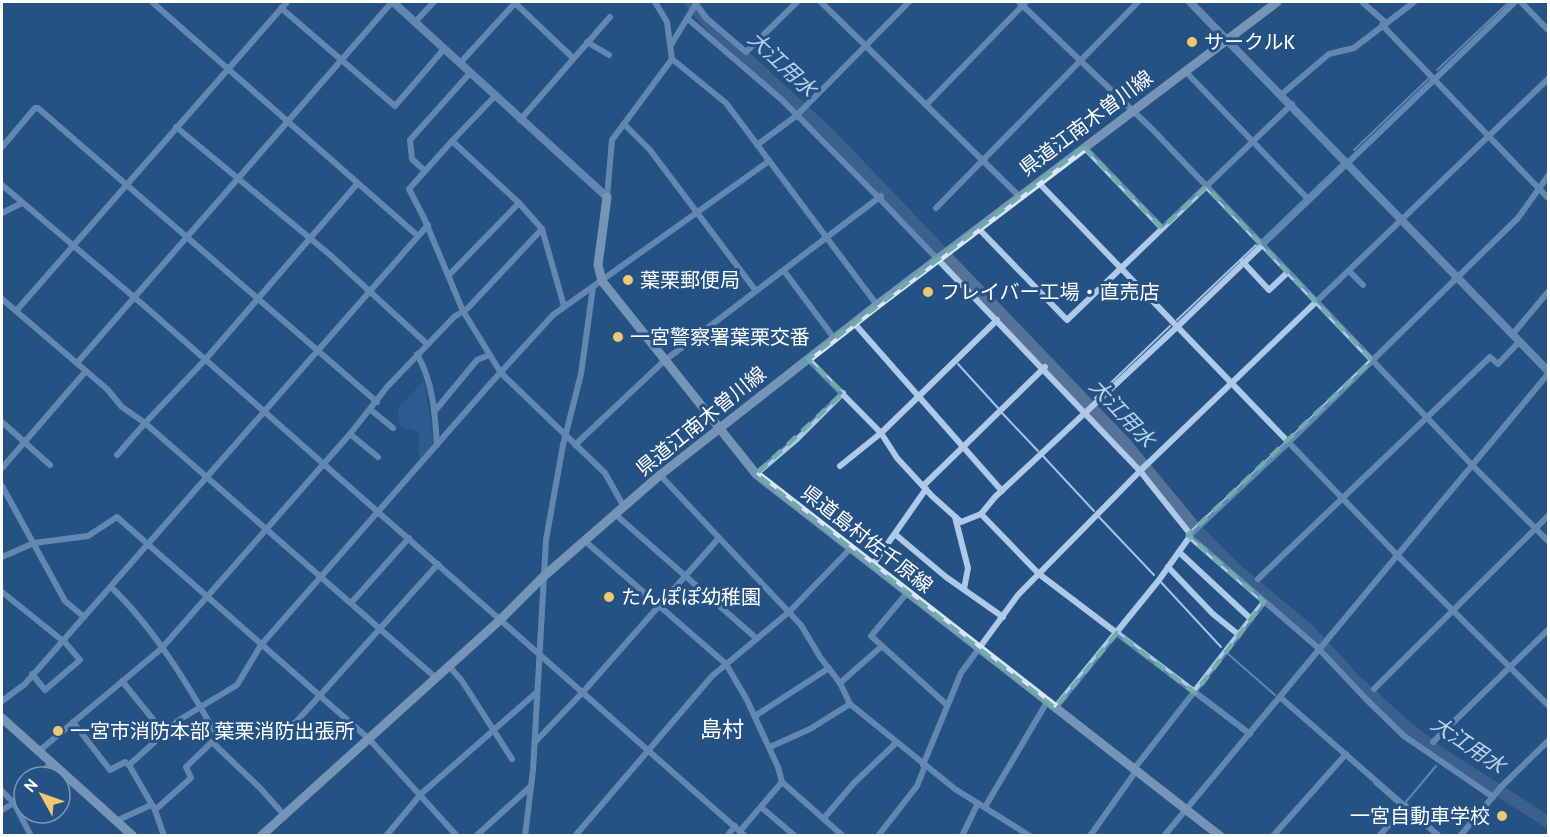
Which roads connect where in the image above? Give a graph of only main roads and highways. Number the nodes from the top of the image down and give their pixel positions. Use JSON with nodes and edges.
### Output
{"nodes":[{"id":1,"x":1277,"y":2,"type":"edge"},
{"id":2,"x":607,"y":196,"type":"road end"},
{"id":3,"x":718,"y":428,"type":"junction"},
{"id":4,"x":2,"y":718,"type":"edge"},
{"id":5,"x":133,"y":836,"type":"edge"},
{"id":6,"x":261,"y":836,"type":"edge"},
{"id":7,"x":1220,"y":836,"type":"edge"}],
"edges":[{"from":1,"to":3,"type":"main road","name":"県道江南木曽川線"},
{"from":2,"to":3,"type":"main road","name":"県道島村佐千原線"},
{"from":3,"to":6,"type":"main road","name":"県道江南木曽川線"},
{"from":3,"to":7,"type":"main road","name":"県道島村佐千原線"},
{"from":4,"to":5,"type":"main road"}]}
